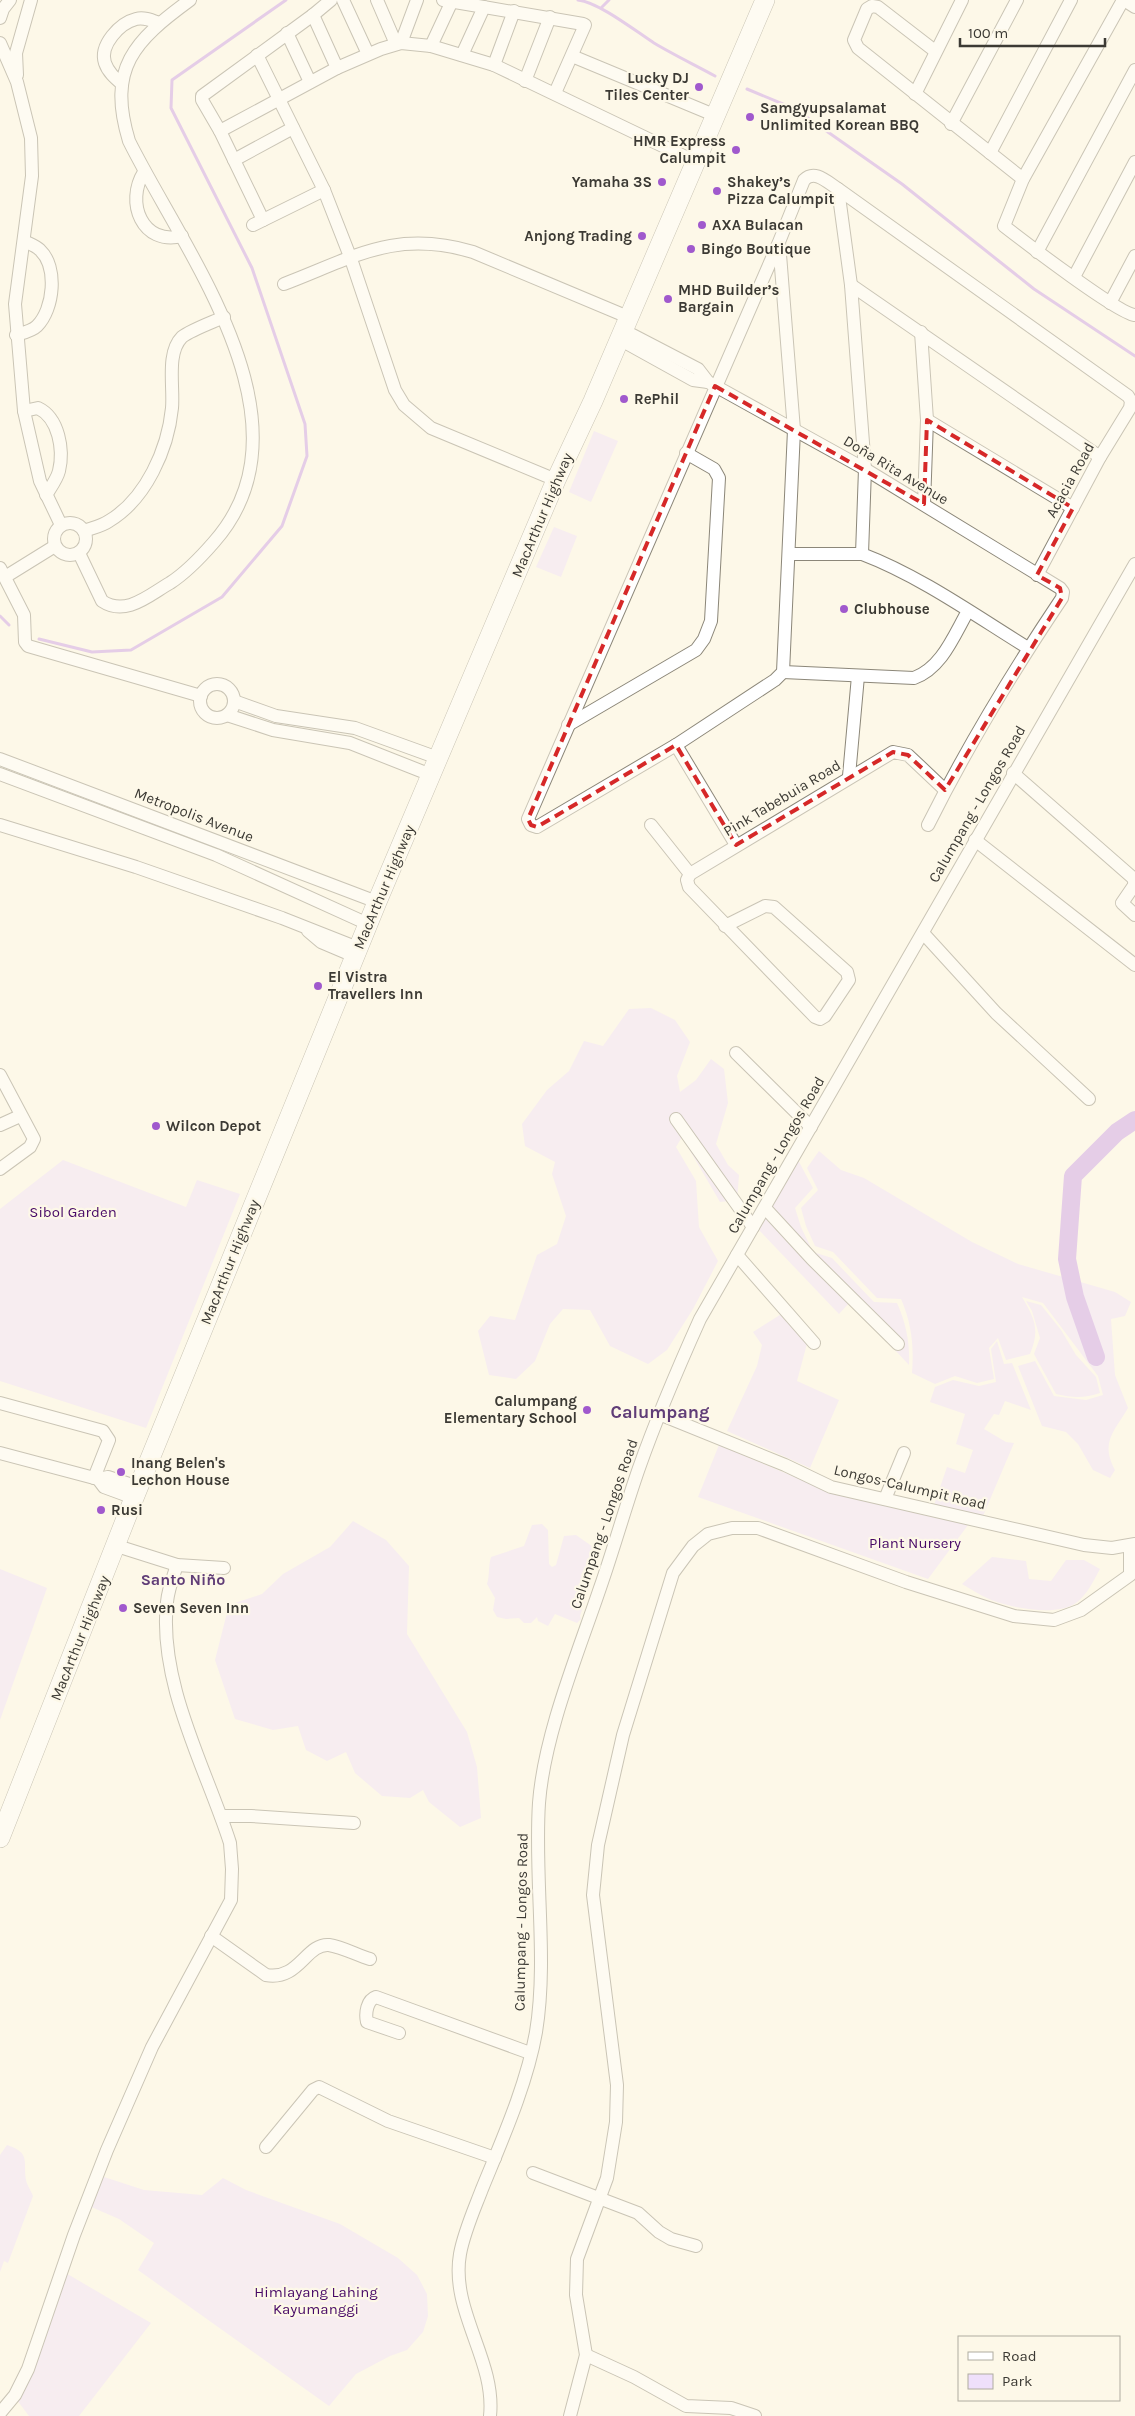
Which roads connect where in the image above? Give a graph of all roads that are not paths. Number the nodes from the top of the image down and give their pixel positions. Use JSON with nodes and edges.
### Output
{"nodes":[{"id":1,"x":10,"y":0,"type":"edge"},
{"id":2,"x":31,"y":0,"type":"edge"},
{"id":3,"x":190,"y":0,"type":"edge"},
{"id":4,"x":331,"y":0,"type":"edge"},
{"id":5,"x":343,"y":0,"type":"edge"},
{"id":6,"x":377,"y":0,"type":"edge"},
{"id":7,"x":417,"y":0,"type":"edge"},
{"id":8,"x":448,"y":0,"type":"edge"},
{"id":9,"x":765,"y":0,"type":"edge"},
{"id":10,"x":962,"y":0,"type":"edge"},
{"id":11,"x":1017,"y":0,"type":"edge"},
{"id":12,"x":1071,"y":0,"type":"edge"},
{"id":13,"x":1123,"y":0,"type":"edge"},
{"id":14,"x":484,"y":7,"type":"junction"},
{"id":15,"x":1135,"y":7,"type":"edge"},
{"id":16,"x":514,"y":11,"type":"junction"},
{"id":17,"x":313,"y":15,"type":"junction"},
{"id":18,"x":550,"y":17,"type":"junction"},
{"id":19,"x":0,"y":18,"type":"edge"},
{"id":20,"x":159,"y":23,"type":"junction"},
{"id":21,"x":287,"y":33,"type":"junction"},
{"id":22,"x":0,"y":43,"type":"edge"},
{"id":23,"x":398,"y":44,"type":"junction"},
{"id":24,"x":431,"y":46,"type":"junction"},
{"id":25,"x":935,"y":51,"type":"junction"},
{"id":26,"x":368,"y":54,"type":"junction"},
{"id":27,"x":257,"y":55,"type":"junction"},
{"id":28,"x":462,"y":55,"type":"junction"},
{"id":29,"x":572,"y":56,"type":"junction"},
{"id":30,"x":494,"y":65,"type":"junction"},
{"id":31,"x":337,"y":68,"type":"junction"},
{"id":32,"x":1135,"y":70,"type":"edge"},
{"id":33,"x":524,"y":80,"type":"junction"},
{"id":34,"x":17,"y":82,"type":"junction"},
{"id":35,"x":310,"y":82,"type":"junction"},
{"id":36,"x":122,"y":84,"type":"junction"},
{"id":37,"x":555,"y":93,"type":"junction"},
{"id":38,"x":915,"y":94,"type":"junction"},
{"id":39,"x":278,"y":98,"type":"junction"},
{"id":40,"x":714,"y":115,"type":"junction"},
{"id":41,"x":951,"y":124,"type":"junction"},
{"id":42,"x":293,"y":128,"type":"junction"},
{"id":43,"x":220,"y":130,"type":"junction"},
{"id":44,"x":990,"y":153,"type":"junction"},
{"id":45,"x":234,"y":160,"type":"junction"},
{"id":46,"x":694,"y":161,"type":"junction"},
{"id":47,"x":1135,"y":162,"type":"edge"},
{"id":48,"x":144,"y":172,"type":"junction"},
{"id":49,"x":1023,"y":179,"type":"junction"},
{"id":50,"x":838,"y":189,"type":"junction"},
{"id":51,"x":324,"y":190,"type":"junction"},
{"id":52,"x":182,"y":236,"type":"junction"},
{"id":53,"x":24,"y":241,"type":"junction"},
{"id":54,"x":779,"y":242,"type":"junction"},
{"id":55,"x":1037,"y":252,"type":"junction"},
{"id":56,"x":1135,"y":256,"type":"edge"},
{"id":57,"x":351,"y":259,"type":"junction"},
{"id":58,"x":1074,"y":277,"type":"junction"},
{"id":59,"x":284,"y":284,"type":"dead end"},
{"id":60,"x":851,"y":285,"type":"junction"},
{"id":61,"x":1110,"y":303,"type":"junction"},
{"id":62,"x":1135,"y":315,"type":"edge"},
{"id":63,"x":224,"y":317,"type":"junction"},
{"id":64,"x":623,"y":329,"type":"junction"},
{"id":65,"x":921,"y":332,"type":"junction"},
{"id":66,"x":16,"y":335,"type":"junction"},
{"id":67,"x":712,"y":384,"type":"junction"},
{"id":68,"x":24,"y":411,"type":"junction"},
{"id":69,"x":927,"y":420,"type":"junction"},
{"id":70,"x":794,"y":430,"type":"junction"},
{"id":71,"x":686,"y":453,"type":"junction"},
{"id":72,"x":1100,"y":457,"type":"junction"},
{"id":73,"x":866,"y":469,"type":"junction"},
{"id":74,"x":556,"y":480,"type":"junction"},
{"id":75,"x":46,"y":495,"type":"junction"},
{"id":76,"x":924,"y":504,"type":"junction"},
{"id":77,"x":1073,"y":508,"type":"junction"},
{"id":78,"x":61,"y":525,"type":"junction"},
{"id":79,"x":84,"y":531,"type":"junction"},
{"id":80,"x":55,"y":546,"type":"junction"},
{"id":81,"x":79,"y":553,"type":"junction"},
{"id":82,"x":789,"y":554,"type":"junction"},
{"id":83,"x":862,"y":554,"type":"junction"},
{"id":84,"x":1135,"y":564,"type":"edge"},
{"id":85,"x":3,"y":572,"type":"edge"},
{"id":86,"x":1037,"y":575,"type":"junction"},
{"id":87,"x":968,"y":611,"type":"junction"},
{"id":88,"x":1028,"y":648,"type":"junction"},
{"id":89,"x":783,"y":672,"type":"junction"},
{"id":90,"x":858,"y":676,"type":"junction"},
{"id":91,"x":201,"y":696,"type":"junction"},
{"id":92,"x":234,"y":701,"type":"junction"},
{"id":93,"x":227,"y":715,"type":"junction"},
{"id":94,"x":568,"y":725,"type":"junction"},
{"id":95,"x":355,"y":728,"type":"junction"},
{"id":96,"x":350,"y":743,"type":"junction"},
{"id":97,"x":676,"y":745,"type":"junction"},
{"id":98,"x":0,"y":760,"type":"edge"},
{"id":99,"x":435,"y":767,"type":"junction"},
{"id":100,"x":1013,"y":773,"type":"junction"},
{"id":101,"x":0,"y":774,"type":"edge"},
{"id":102,"x":849,"y":776,"type":"junction"},
{"id":103,"x":945,"y":790,"type":"junction"},
{"id":104,"x":651,"y":824,"type":"dead end"},
{"id":105,"x":0,"y":825,"type":"edge"},
{"id":106,"x":928,"y":825,"type":"dead end"},
{"id":107,"x":975,"y":840,"type":"junction"},
{"id":108,"x":736,"y":845,"type":"junction"},
{"id":109,"x":690,"y":874,"type":"junction"},
{"id":110,"x":1135,"y":884,"type":"edge"},
{"id":111,"x":352,"y":893,"type":"junction"},
{"id":112,"x":377,"y":902,"type":"junction"},
{"id":113,"x":345,"y":914,"type":"junction"},
{"id":114,"x":1135,"y":915,"type":"edge"},
{"id":115,"x":368,"y":924,"type":"junction"},
{"id":116,"x":725,"y":926,"type":"junction"},
{"id":117,"x":923,"y":933,"type":"junction"},
{"id":118,"x":356,"y":952,"type":"junction"},
{"id":119,"x":1135,"y":965,"type":"edge"},
{"id":120,"x":736,"y":1054,"type":"dead end"},
{"id":121,"x":1,"y":1079,"type":"edge"},
{"id":122,"x":1089,"y":1099,"type":"dead end"},
{"id":123,"x":20,"y":1116,"type":"junction"},
{"id":124,"x":676,"y":1119,"type":"dead end"},
{"id":125,"x":0,"y":1125,"type":"edge"},
{"id":126,"x":811,"y":1127,"type":"junction"},
{"id":127,"x":0,"y":1169,"type":"edge"},
{"id":128,"x":765,"y":1208,"type":"junction"},
{"id":129,"x":753,"y":1227,"type":"junction"},
{"id":130,"x":737,"y":1255,"type":"junction"},
{"id":131,"x":814,"y":1343,"type":"dead end"},
{"id":132,"x":898,"y":1344,"type":"dead end"},
{"id":133,"x":0,"y":1403,"type":"edge"},
{"id":134,"x":659,"y":1414,"type":"junction"},
{"id":135,"x":0,"y":1453,"type":"edge"},
{"id":136,"x":904,"y":1453,"type":"dead end"},
{"id":137,"x":96,"y":1478,"type":"junction"},
{"id":138,"x":136,"y":1493,"type":"junction"},
{"id":139,"x":885,"y":1499,"type":"junction"},
{"id":140,"x":1133,"y":1545,"type":"edge"},
{"id":141,"x":117,"y":1546,"type":"junction"},
{"id":142,"x":177,"y":1565,"type":"junction"},
{"id":143,"x":224,"y":1568,"type":"dead end"},
{"id":144,"x":1132,"y":1573,"type":"edge"},
{"id":145,"x":221,"y":1816,"type":"junction"},
{"id":146,"x":354,"y":1823,"type":"dead end"},
{"id":147,"x":0,"y":1838,"type":"edge"},
{"id":148,"x":211,"y":1936,"type":"junction"},
{"id":149,"x":370,"y":1959,"type":"dead end"},
{"id":150,"x":399,"y":2033,"type":"dead end"},
{"id":151,"x":530,"y":2053,"type":"junction"},
{"id":152,"x":266,"y":2147,"type":"dead end"},
{"id":153,"x":495,"y":2158,"type":"junction"},
{"id":154,"x":533,"y":2173,"type":"dead end"},
{"id":155,"x":599,"y":2197,"type":"junction"},
{"id":156,"x":696,"y":2246,"type":"dead end"},
{"id":157,"x":586,"y":2355,"type":"junction"},
{"id":158,"x":0,"y":2413,"type":"edge"},
{"id":159,"x":490,"y":2416,"type":"edge"},
{"id":160,"x":570,"y":2416,"type":"edge"},
{"id":161,"x":755,"y":2416,"type":"edge"}],
"edges":[{"from":1,"to":19,"type":"street"},
{"from":2,"to":34,"type":"street"},
{"from":3,"to":20,"type":"street"},
{"from":4,"to":17,"type":"street"},
{"from":5,"to":26,"type":"street"},
{"from":6,"to":23,"type":"street"},
{"from":7,"to":23,"type":"street"},
{"from":8,"to":14,"type":"street"},
{"from":8,"to":24,"type":"street"},
{"from":9,"to":40,"type":"highway","name":"MacArthur Highway"},
{"from":10,"to":25,"type":"street"},
{"from":11,"to":41,"type":"street"},
{"from":12,"to":44,"type":"street"},
{"from":13,"to":15,"type":"street"},
{"from":13,"to":49,"type":"street"},
{"from":14,"to":16,"type":"street"},
{"from":14,"to":28,"type":"street"},
{"from":16,"to":18,"type":"street"},
{"from":16,"to":30,"type":"street"},
{"from":17,"to":21,"type":"street"},
{"from":17,"to":31,"type":"street"},
{"from":18,"to":29,"type":"street"},
{"from":18,"to":33,"type":"street"},
{"from":20,"to":36,"type":"street"},
{"from":20,"to":36,"type":"street"},
{"from":21,"to":27,"type":"street"},
{"from":21,"to":35,"type":"street"},
{"from":22,"to":34,"type":"street"},
{"from":23,"to":24,"type":"street"},
{"from":23,"to":26,"type":"street"},
{"from":24,"to":28,"type":"street"},
{"from":25,"to":38,"type":"street"},
{"from":25,"to":38,"type":"street"},
{"from":26,"to":31,"type":"street"},
{"from":27,"to":39,"type":"street"},
{"from":27,"to":43,"type":"street"},
{"from":28,"to":30,"type":"street"},
{"from":29,"to":37,"type":"street"},
{"from":29,"to":40,"type":"street"},
{"from":30,"to":33,"type":"street"},
{"from":31,"to":35,"type":"street"},
{"from":32,"to":55,"type":"street"},
{"from":33,"to":37,"type":"street"},
{"from":34,"to":53,"type":"street"},
{"from":35,"to":39,"type":"street"},
{"from":36,"to":48,"type":"street"},
{"from":37,"to":46,"type":"street"},
{"from":38,"to":41,"type":"street"},
{"from":39,"to":42,"type":"street"},
{"from":39,"to":43,"type":"street"},
{"from":40,"to":46,"type":"highway","name":"MacArthur Highway"},
{"from":41,"to":44,"type":"street"},
{"from":42,"to":45,"type":"street"},
{"from":42,"to":51,"type":"street"},
{"from":43,"to":45,"type":"street"},
{"from":44,"to":49,"type":"street"},
{"from":45,"to":51,"type":"street"},
{"from":46,"to":64,"type":"highway","name":"MacArthur Highway"},
{"from":47,"to":58,"type":"street"},
{"from":48,"to":52,"type":"street"},
{"from":48,"to":52,"type":"street"},
{"from":49,"to":55,"type":"street"},
{"from":50,"to":54,"type":"street"},
{"from":50,"to":60,"type":"street"},
{"from":50,"to":72,"type":"street","name":"Acacia Road"},
{"from":51,"to":57,"type":"street"},
{"from":52,"to":63,"type":"street"},
{"from":53,"to":66,"type":"street"},
{"from":53,"to":66,"type":"street"},
{"from":54,"to":67,"type":"street"},
{"from":54,"to":70,"type":"street"},
{"from":55,"to":58,"type":"street"},
{"from":56,"to":61,"type":"street"},
{"from":57,"to":59,"type":"street","name":"Doña Rita Avenue"},
{"from":57,"to":64,"type":"street","name":"Doña Rita Avenue"},
{"from":57,"to":74,"type":"street"},
{"from":58,"to":61,"type":"street"},
{"from":60,"to":65,"type":"street"},
{"from":60,"to":73,"type":"street"},
{"from":61,"to":62,"type":"street"},
{"from":63,"to":79,"type":"street"},
{"from":63,"to":81,"type":"street"},
{"from":64,"to":67,"type":"street","name":"Doña Rita Avenue"},
{"from":64,"to":74,"type":"highway","name":"MacArthur Highway"},
{"from":65,"to":69,"type":"street"},
{"from":65,"to":72,"type":"street"},
{"from":66,"to":68,"type":"street"},
{"from":67,"to":70,"type":"street","name":"Doña Rita Avenue"},
{"from":67,"to":71,"type":"street"},
{"from":68,"to":75,"type":"street"},
{"from":68,"to":75,"type":"street"},
{"from":69,"to":76,"type":"street"},
{"from":69,"to":77,"type":"street"},
{"from":70,"to":73,"type":"street","name":"Doña Rita Avenue"},
{"from":70,"to":82,"type":"street"},
{"from":71,"to":94,"type":"street"},
{"from":71,"to":94,"type":"street"},
{"from":72,"to":77,"type":"street","name":"Acacia Road"},
{"from":73,"to":76,"type":"street","name":"Doña Rita Avenue"},
{"from":73,"to":83,"type":"street"},
{"from":74,"to":99,"type":"highway","name":"MacArthur Highway"},
{"from":75,"to":78,"type":"street"},
{"from":76,"to":86,"type":"street","name":"Doña Rita Avenue"},
{"from":77,"to":86,"type":"street","name":"Acacia Road"},
{"from":78,"to":79,"type":"street"},
{"from":78,"to":80,"type":"street"},
{"from":79,"to":81,"type":"street"},
{"from":80,"to":81,"type":"street"},
{"from":80,"to":85,"type":"street"},
{"from":82,"to":83,"type":"street"},
{"from":82,"to":89,"type":"street"},
{"from":83,"to":87,"type":"street"},
{"from":84,"to":100,"type":"street","name":"Calumpang - Longos Road"},
{"from":85,"to":91,"type":"street"},
{"from":86,"to":88,"type":"street","name":"Doña Rita Avenue"},
{"from":87,"to":88,"type":"street"},
{"from":87,"to":90,"type":"street"},
{"from":88,"to":103,"type":"street"},
{"from":89,"to":90,"type":"street"},
{"from":89,"to":97,"type":"street"},
{"from":90,"to":102,"type":"street"},
{"from":91,"to":92,"type":"street"},
{"from":91,"to":93,"type":"street"},
{"from":92,"to":93,"type":"street"},
{"from":92,"to":95,"type":"street"},
{"from":93,"to":96,"type":"street"},
{"from":94,"to":97,"type":"street"},
{"from":95,"to":96,"type":"street"},
{"from":95,"to":99,"type":"street"},
{"from":96,"to":99,"type":"street"},
{"from":97,"to":108,"type":"street"},
{"from":98,"to":111,"type":"street","name":"Metropolis Avenue"},
{"from":99,"to":112,"type":"highway","name":"MacArthur Highway"},
{"from":100,"to":107,"type":"street","name":"Calumpang - Longos Road"},
{"from":100,"to":110,"type":"street"},
{"from":101,"to":113,"type":"street","name":"Metropolis Avenue"},
{"from":102,"to":103,"type":"street","name":"Pink Tabebuia Road"},
{"from":102,"to":108,"type":"street","name":"Pink Tabebuia Road"},
{"from":103,"to":106,"type":"street"},
{"from":104,"to":109,"type":"street"},
{"from":105,"to":118,"type":"street"},
{"from":107,"to":117,"type":"street","name":"Calumpang - Longos Road"},
{"from":107,"to":119,"type":"street"},
{"from":108,"to":109,"type":"street","name":"Pink Tabebuia Road"},
{"from":109,"to":116,"type":"street"},
{"from":110,"to":114,"type":"street"},
{"from":111,"to":112,"type":"street","name":"Metropolis Avenue"},
{"from":111,"to":113,"type":"street"},
{"from":112,"to":115,"type":"highway","name":"MacArthur Highway"},
{"from":113,"to":115,"type":"street","name":"Metropolis Avenue"},
{"from":115,"to":118,"type":"highway","name":"MacArthur Highway"},
{"from":116,"to":116,"type":"street"},
{"from":117,"to":122,"type":"street"},
{"from":117,"to":126,"type":"street","name":"Calumpang - Longos Road"},
{"from":118,"to":138,"type":"highway","name":"MacArthur Highway"},
{"from":120,"to":126,"type":"street"},
{"from":121,"to":123,"type":"street"},
{"from":123,"to":125,"type":"street"},
{"from":123,"to":127,"type":"street"},
{"from":124,"to":129,"type":"street"},
{"from":126,"to":128,"type":"street","name":"Calumpang - Longos Road"},
{"from":128,"to":129,"type":"street","name":"Calumpang - Longos Road"},
{"from":128,"to":132,"type":"street"},
{"from":129,"to":130,"type":"street","name":"Calumpang - Longos Road"},
{"from":130,"to":131,"type":"street"},
{"from":130,"to":134,"type":"street","name":"Calumpang - Longos Road"},
{"from":133,"to":137,"type":"street"},
{"from":134,"to":139,"type":"street","name":"Longos-Calumpit Road"},
{"from":134,"to":151,"type":"street","name":"Calumpang - Longos Road"},
{"from":135,"to":137,"type":"street"},
{"from":136,"to":139,"type":"street"},
{"from":137,"to":138,"type":"street"},
{"from":138,"to":141,"type":"highway","name":"MacArthur Highway"},
{"from":139,"to":140,"type":"street","name":"Longos-Calumpit Road"},
{"from":140,"to":144,"type":"street"},
{"from":141,"to":142,"type":"street"},
{"from":141,"to":147,"type":"highway","name":"MacArthur Highway"},
{"from":142,"to":143,"type":"street"},
{"from":142,"to":145,"type":"street"},
{"from":144,"to":155,"type":"street"},
{"from":145,"to":146,"type":"street"},
{"from":145,"to":148,"type":"street"},
{"from":148,"to":149,"type":"street"},
{"from":148,"to":158,"type":"street"},
{"from":150,"to":151,"type":"street"},
{"from":151,"to":153,"type":"street","name":"Calumpang - Longos Road"},
{"from":152,"to":153,"type":"street"},
{"from":153,"to":159,"type":"street","name":"Calumpang - Longos Road"},
{"from":154,"to":155,"type":"street"},
{"from":155,"to":156,"type":"street"},
{"from":155,"to":157,"type":"street"},
{"from":157,"to":160,"type":"street"},
{"from":157,"to":161,"type":"street"}]}
